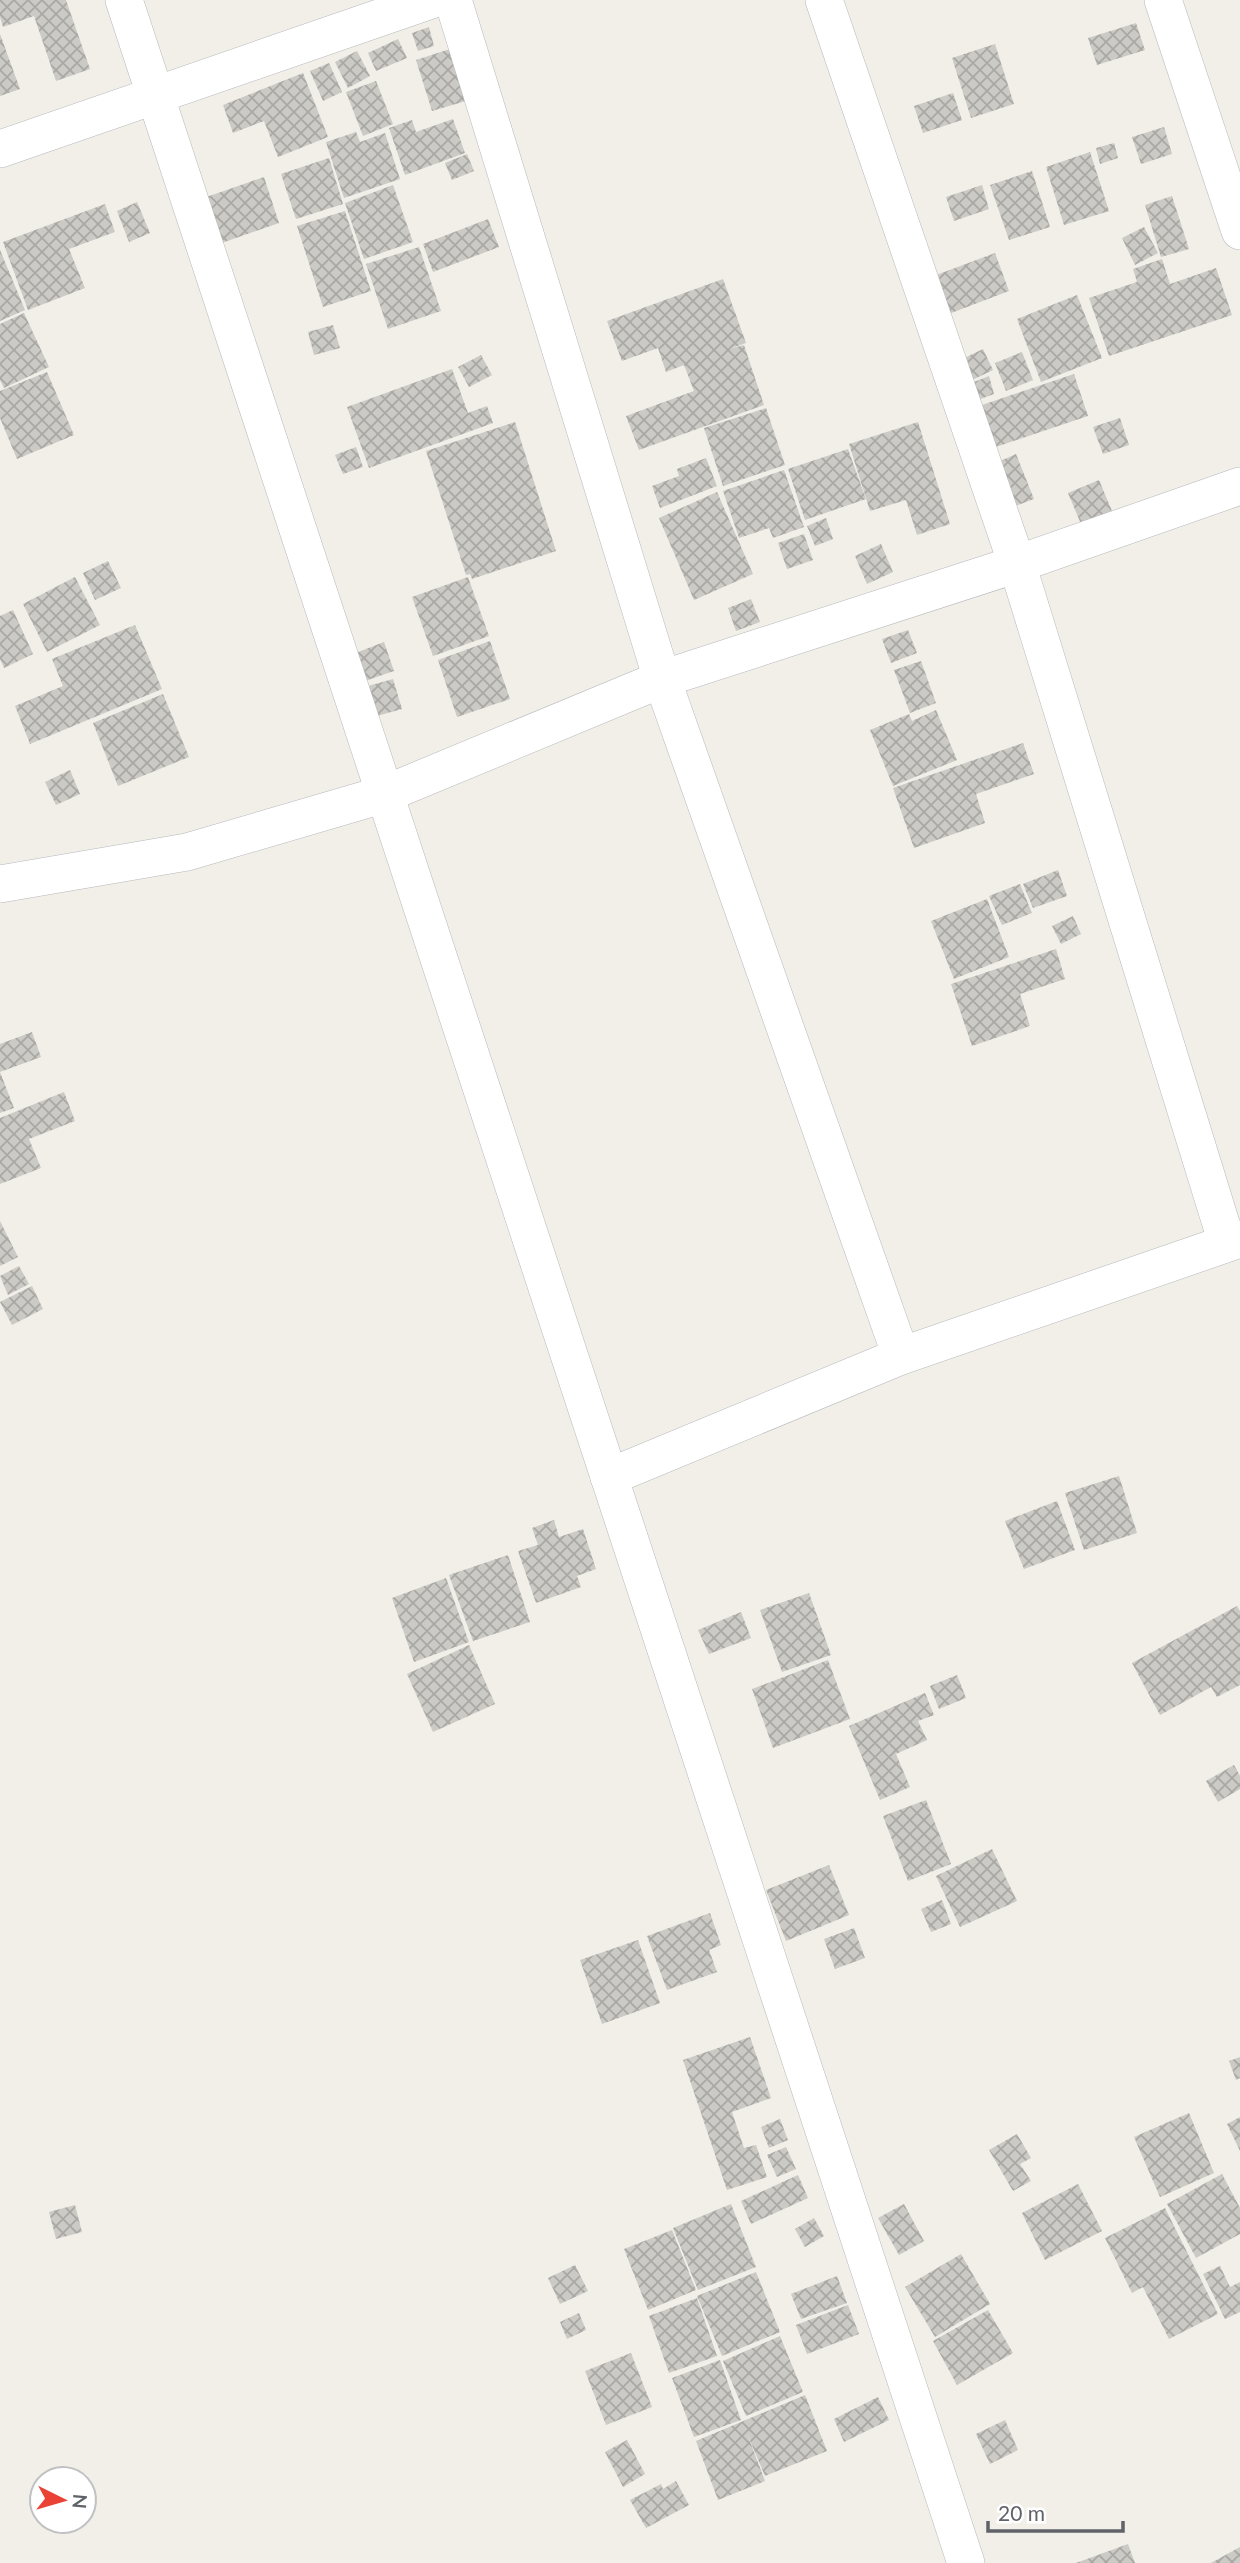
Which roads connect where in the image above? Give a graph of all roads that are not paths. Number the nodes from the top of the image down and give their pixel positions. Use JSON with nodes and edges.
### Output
{"nodes":[{"id":1,"x":124,"y":0,"type":"edge"},
{"id":2,"x":432,"y":0,"type":"edge"},
{"id":3,"x":453,"y":0,"type":"edge"},
{"id":4,"x":824,"y":0,"type":"edge"},
{"id":5,"x":1163,"y":0,"type":"edge"},
{"id":6,"x":155,"y":95,"type":"junction"},
{"id":7,"x":0,"y":149,"type":"edge"},
{"id":8,"x":1240,"y":231,"type":"edge"},
{"id":9,"x":1240,"y":486,"type":"edge"},
{"id":10,"x":1017,"y":564,"type":"junction"},
{"id":11,"x":662,"y":679,"type":"junction"},
{"id":12,"x":385,"y":794,"type":"junction"},
{"id":13,"x":0,"y":884,"type":"edge"},
{"id":14,"x":1233,"y":1241,"type":"edge"},
{"id":15,"x":901,"y":1356,"type":"junction"},
{"id":16,"x":609,"y":1477,"type":"junction"},
{"id":17,"x":966,"y":2563,"type":"edge"}],
"edges":[{"from":1,"to":6,"type":"street"},
{"from":2,"to":6,"type":"street"},
{"from":3,"to":11,"type":"street"},
{"from":4,"to":10,"type":"street"},
{"from":5,"to":8,"type":"street"},
{"from":6,"to":7,"type":"street"},
{"from":6,"to":12,"type":"street"},
{"from":9,"to":10,"type":"street"},
{"from":10,"to":11,"type":"street"},
{"from":10,"to":14,"type":"street"},
{"from":11,"to":12,"type":"street"},
{"from":11,"to":15,"type":"street"},
{"from":12,"to":13,"type":"street"},
{"from":12,"to":16,"type":"street"},
{"from":14,"to":15,"type":"street"},
{"from":15,"to":16,"type":"street"},
{"from":16,"to":17,"type":"street"}]}
